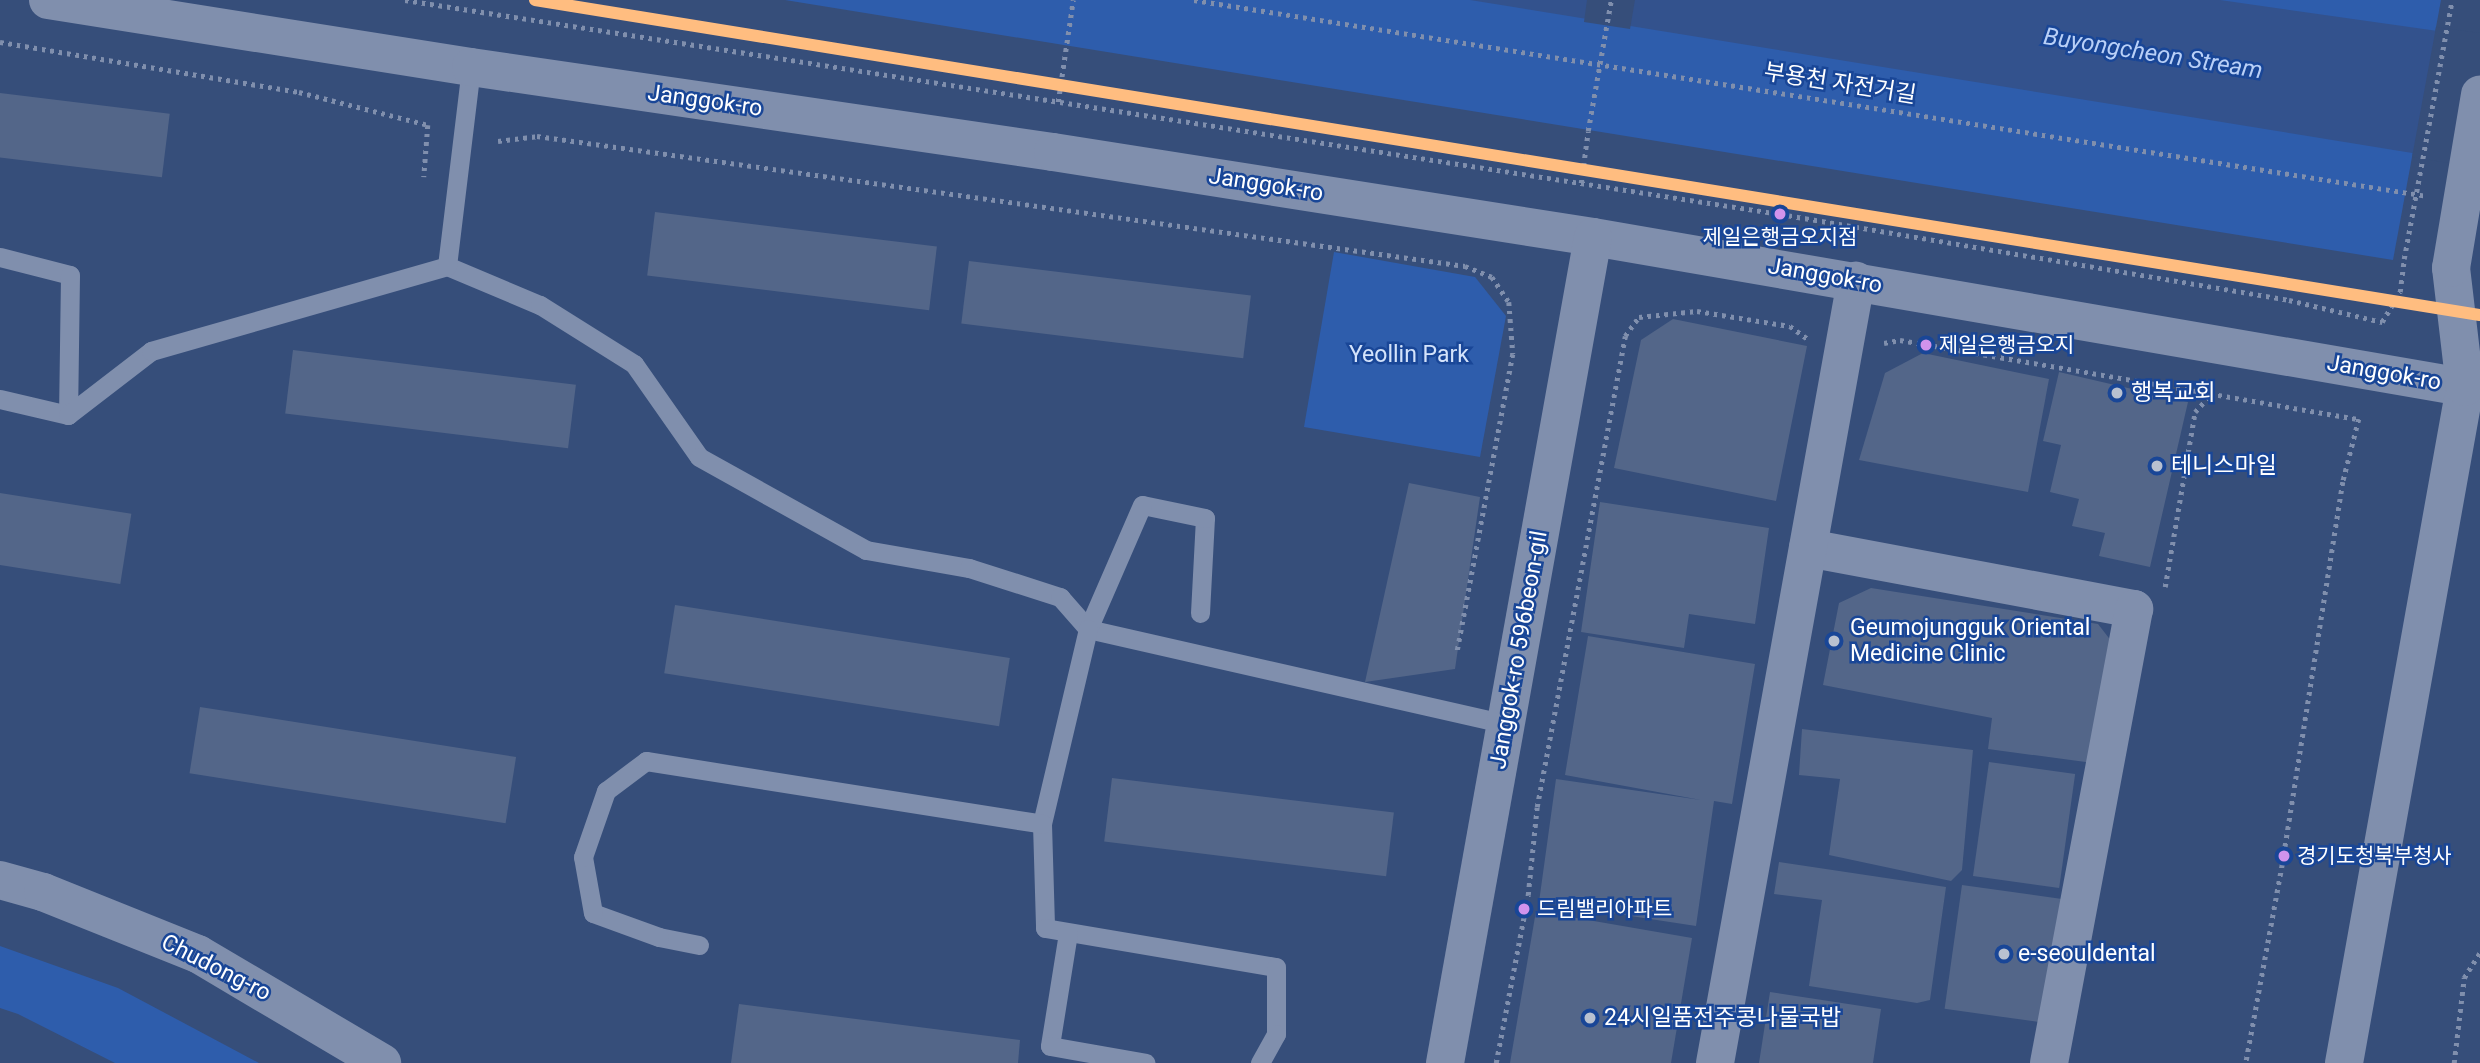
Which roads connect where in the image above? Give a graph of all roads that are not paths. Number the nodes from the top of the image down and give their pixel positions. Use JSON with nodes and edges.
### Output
{"nodes":[{"id":1,"x":48,"y":0,"type":"edge"},
{"id":2,"x":471,"y":67,"type":"junction"},
{"id":3,"x":2480,"y":94,"type":"edge"},
{"id":4,"x":1593,"y":237,"type":"junction"},
{"id":5,"x":0,"y":257,"type":"edge"},
{"id":6,"x":447,"y":266,"type":"junction"},
{"id":7,"x":1856,"y":281,"type":"junction"},
{"id":8,"x":2475,"y":379,"type":"edge"},
{"id":9,"x":0,"y":400,"type":"edge"},
{"id":10,"x":68,"y":415,"type":"junction"},
{"id":11,"x":1808,"y":548,"type":"junction"},
{"id":12,"x":1200,"y":613,"type":"dead end"},
{"id":13,"x":1088,"y":629,"type":"junction"},
{"id":14,"x":1506,"y":724,"type":"junction"},
{"id":15,"x":1042,"y":824,"type":"junction"},
{"id":16,"x":0,"y":880,"type":"edge"},
{"id":17,"x":1068,"y":933,"type":"junction"},
{"id":18,"x":699,"y":945,"type":"dead end"},
{"id":19,"x":382,"y":1063,"type":"edge"},
{"id":20,"x":1146,"y":1063,"type":"edge"},
{"id":21,"x":1260,"y":1063,"type":"edge"},
{"id":22,"x":1445,"y":1063,"type":"edge"},
{"id":23,"x":1715,"y":1063,"type":"edge"},
{"id":24,"x":2049,"y":1063,"type":"edge"},
{"id":25,"x":2344,"y":1063,"type":"edge"}],
"edges":[{"from":1,"to":2,"type":"street","name":"Janggok-ro"},
{"from":2,"to":4,"type":"street","name":"Janggok-ro"},
{"from":2,"to":6,"type":"lane"},
{"from":3,"to":8,"type":"street","bridge":true},
{"from":4,"to":7,"type":"street","name":"Janggok-ro"},
{"from":4,"to":14,"type":"street","name":"Janggok-ro 596beon-gil"},
{"from":5,"to":10,"type":"lane"},
{"from":6,"to":10,"type":"lane"},
{"from":6,"to":13,"type":"lane"},
{"from":7,"to":8,"type":"street","name":"Janggok-ro"},
{"from":7,"to":11,"type":"street"},
{"from":8,"to":25,"type":"street"},
{"from":9,"to":10,"type":"lane"},
{"from":11,"to":23,"type":"street"},
{"from":11,"to":24,"type":"street"},
{"from":12,"to":13,"type":"lane"},
{"from":13,"to":14,"type":"lane"},
{"from":13,"to":15,"type":"lane"},
{"from":14,"to":22,"type":"street","name":"Janggok-ro 596beon-gil"},
{"from":15,"to":17,"type":"lane"},
{"from":15,"to":18,"type":"lane"},
{"from":16,"to":19,"type":"street","name":"Chudong-ro"},
{"from":17,"to":20,"type":"lane"},
{"from":17,"to":21,"type":"lane"}]}
